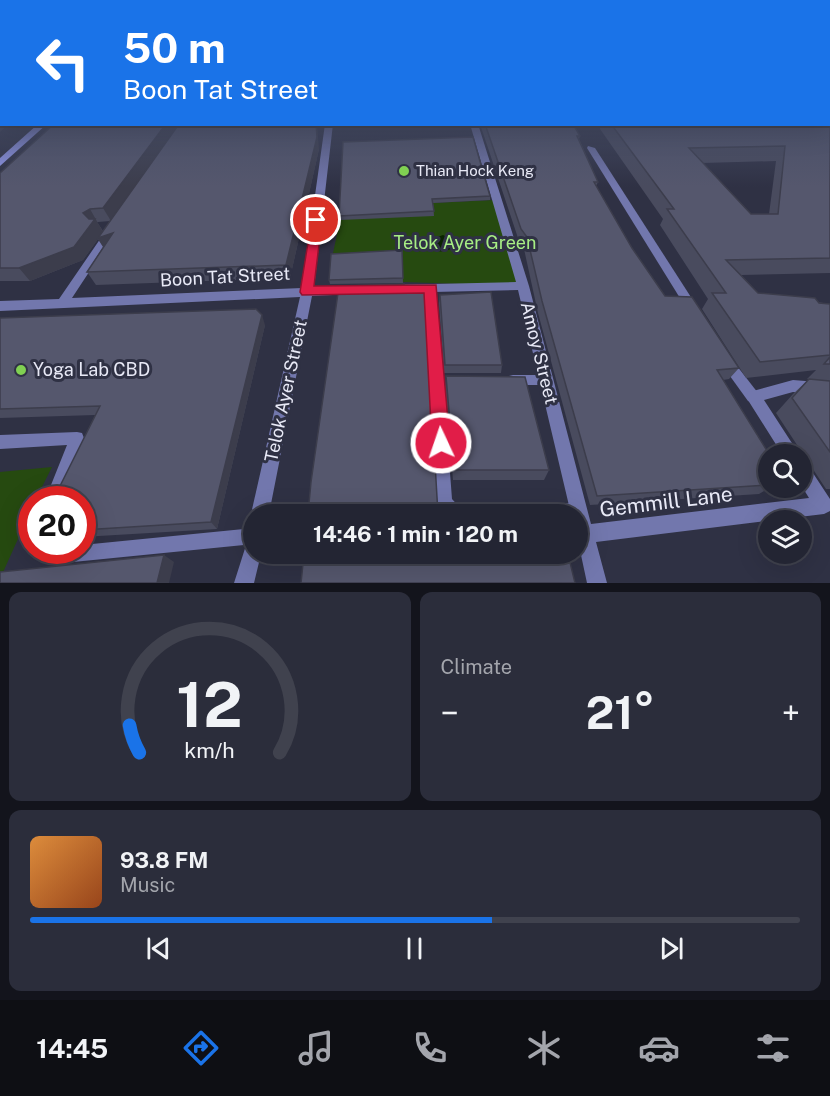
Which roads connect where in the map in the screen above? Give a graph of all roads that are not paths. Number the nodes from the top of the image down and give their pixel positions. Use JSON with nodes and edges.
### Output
{"nodes":[{"id":1,"x":34,"y":132,"type":"edge"},
{"id":2,"x":328,"y":132,"type":"edge"},
{"id":3,"x":476,"y":132,"type":"edge"},
{"id":4,"x":591,"y":148,"type":"dead end"},
{"id":5,"x":0,"y":163,"type":"edge"},
{"id":6,"x":120,"y":217,"type":"edge"},
{"id":7,"x":98,"y":226,"type":"edge"},
{"id":8,"x":114,"y":226,"type":"junction"},
{"id":9,"x":523,"y":286,"type":"junction"},
{"id":10,"x":431,"y":288,"type":"junction"},
{"id":11,"x":307,"y":292,"type":"junction"},
{"id":12,"x":63,"y":302,"type":"junction"},
{"id":13,"x":0,"y":306,"type":"edge"},
{"id":14,"x":696,"y":314,"type":"edge"},
{"id":15,"x":720,"y":352,"type":"edge"},
{"id":16,"x":495,"y":380,"type":"edge"},
{"id":17,"x":546,"y":380,"type":"junction"},
{"id":18,"x":830,"y":389,"type":"edge"},
{"id":19,"x":753,"y":397,"type":"junction"},
{"id":20,"x":0,"y":442,"type":"edge"},
{"id":21,"x":784,"y":444,"type":"edge"},
{"id":22,"x":812,"y":485,"type":"edge"},
{"id":23,"x":58,"y":486,"type":"edge"},
{"id":24,"x":262,"y":504,"type":"edge"},
{"id":25,"x":446,"y":504,"type":"edge"},
{"id":26,"x":577,"y":504,"type":"edge"},
{"id":27,"x":827,"y":505,"type":"edge"},
{"id":28,"x":588,"y":534,"type":"edge"},
{"id":29,"x":243,"y":537,"type":"edge"},
{"id":30,"x":588,"y":549,"type":"edge"},
{"id":31,"x":96,"y":552,"type":"edge"},
{"id":32,"x":249,"y":564,"type":"edge"},
{"id":33,"x":244,"y":583,"type":"edge"},
{"id":34,"x":597,"y":583,"type":"edge"}],
"edges":[{"from":1,"to":5,"type":"main road"},
{"from":2,"to":11,"type":"street","name":"Telok Ayer Street"},
{"from":3,"to":9,"type":"street","name":"Amoy Street"},
{"from":4,"to":14,"type":"lane"},
{"from":6,"to":8,"type":"street"},
{"from":7,"to":8,"type":"lane"},
{"from":8,"to":12,"type":"street"},
{"from":9,"to":10,"type":"street","name":"Boon Tat Street"},
{"from":9,"to":17,"type":"street","name":"Amoy Street"},
{"from":10,"to":11,"type":"street","name":"Boon Tat Street"},
{"from":10,"to":25,"type":"lane"},
{"from":11,"to":12,"type":"street","name":"Boon Tat Street"},
{"from":11,"to":24,"type":"street","name":"Telok Ayer Street"},
{"from":12,"to":13,"type":"street","name":"Boon Tat Street"},
{"from":15,"to":19,"type":"lane"},
{"from":16,"to":17,"type":"lane"},
{"from":17,"to":26,"type":"street","name":"Amoy Street"},
{"from":18,"to":19,"type":"street"},
{"from":19,"to":21,"type":"street"},
{"from":20,"to":23,"type":"lane"},
{"from":22,"to":27,"type":"street","name":"Gemmill Lane"},
{"from":27,"to":28,"type":"street","name":"Gemmill Lane"},
{"from":29,"to":31,"type":"lane"},
{"from":30,"to":34,"type":"street","name":"Amoy Street"},
{"from":32,"to":33,"type":"street"}]}
